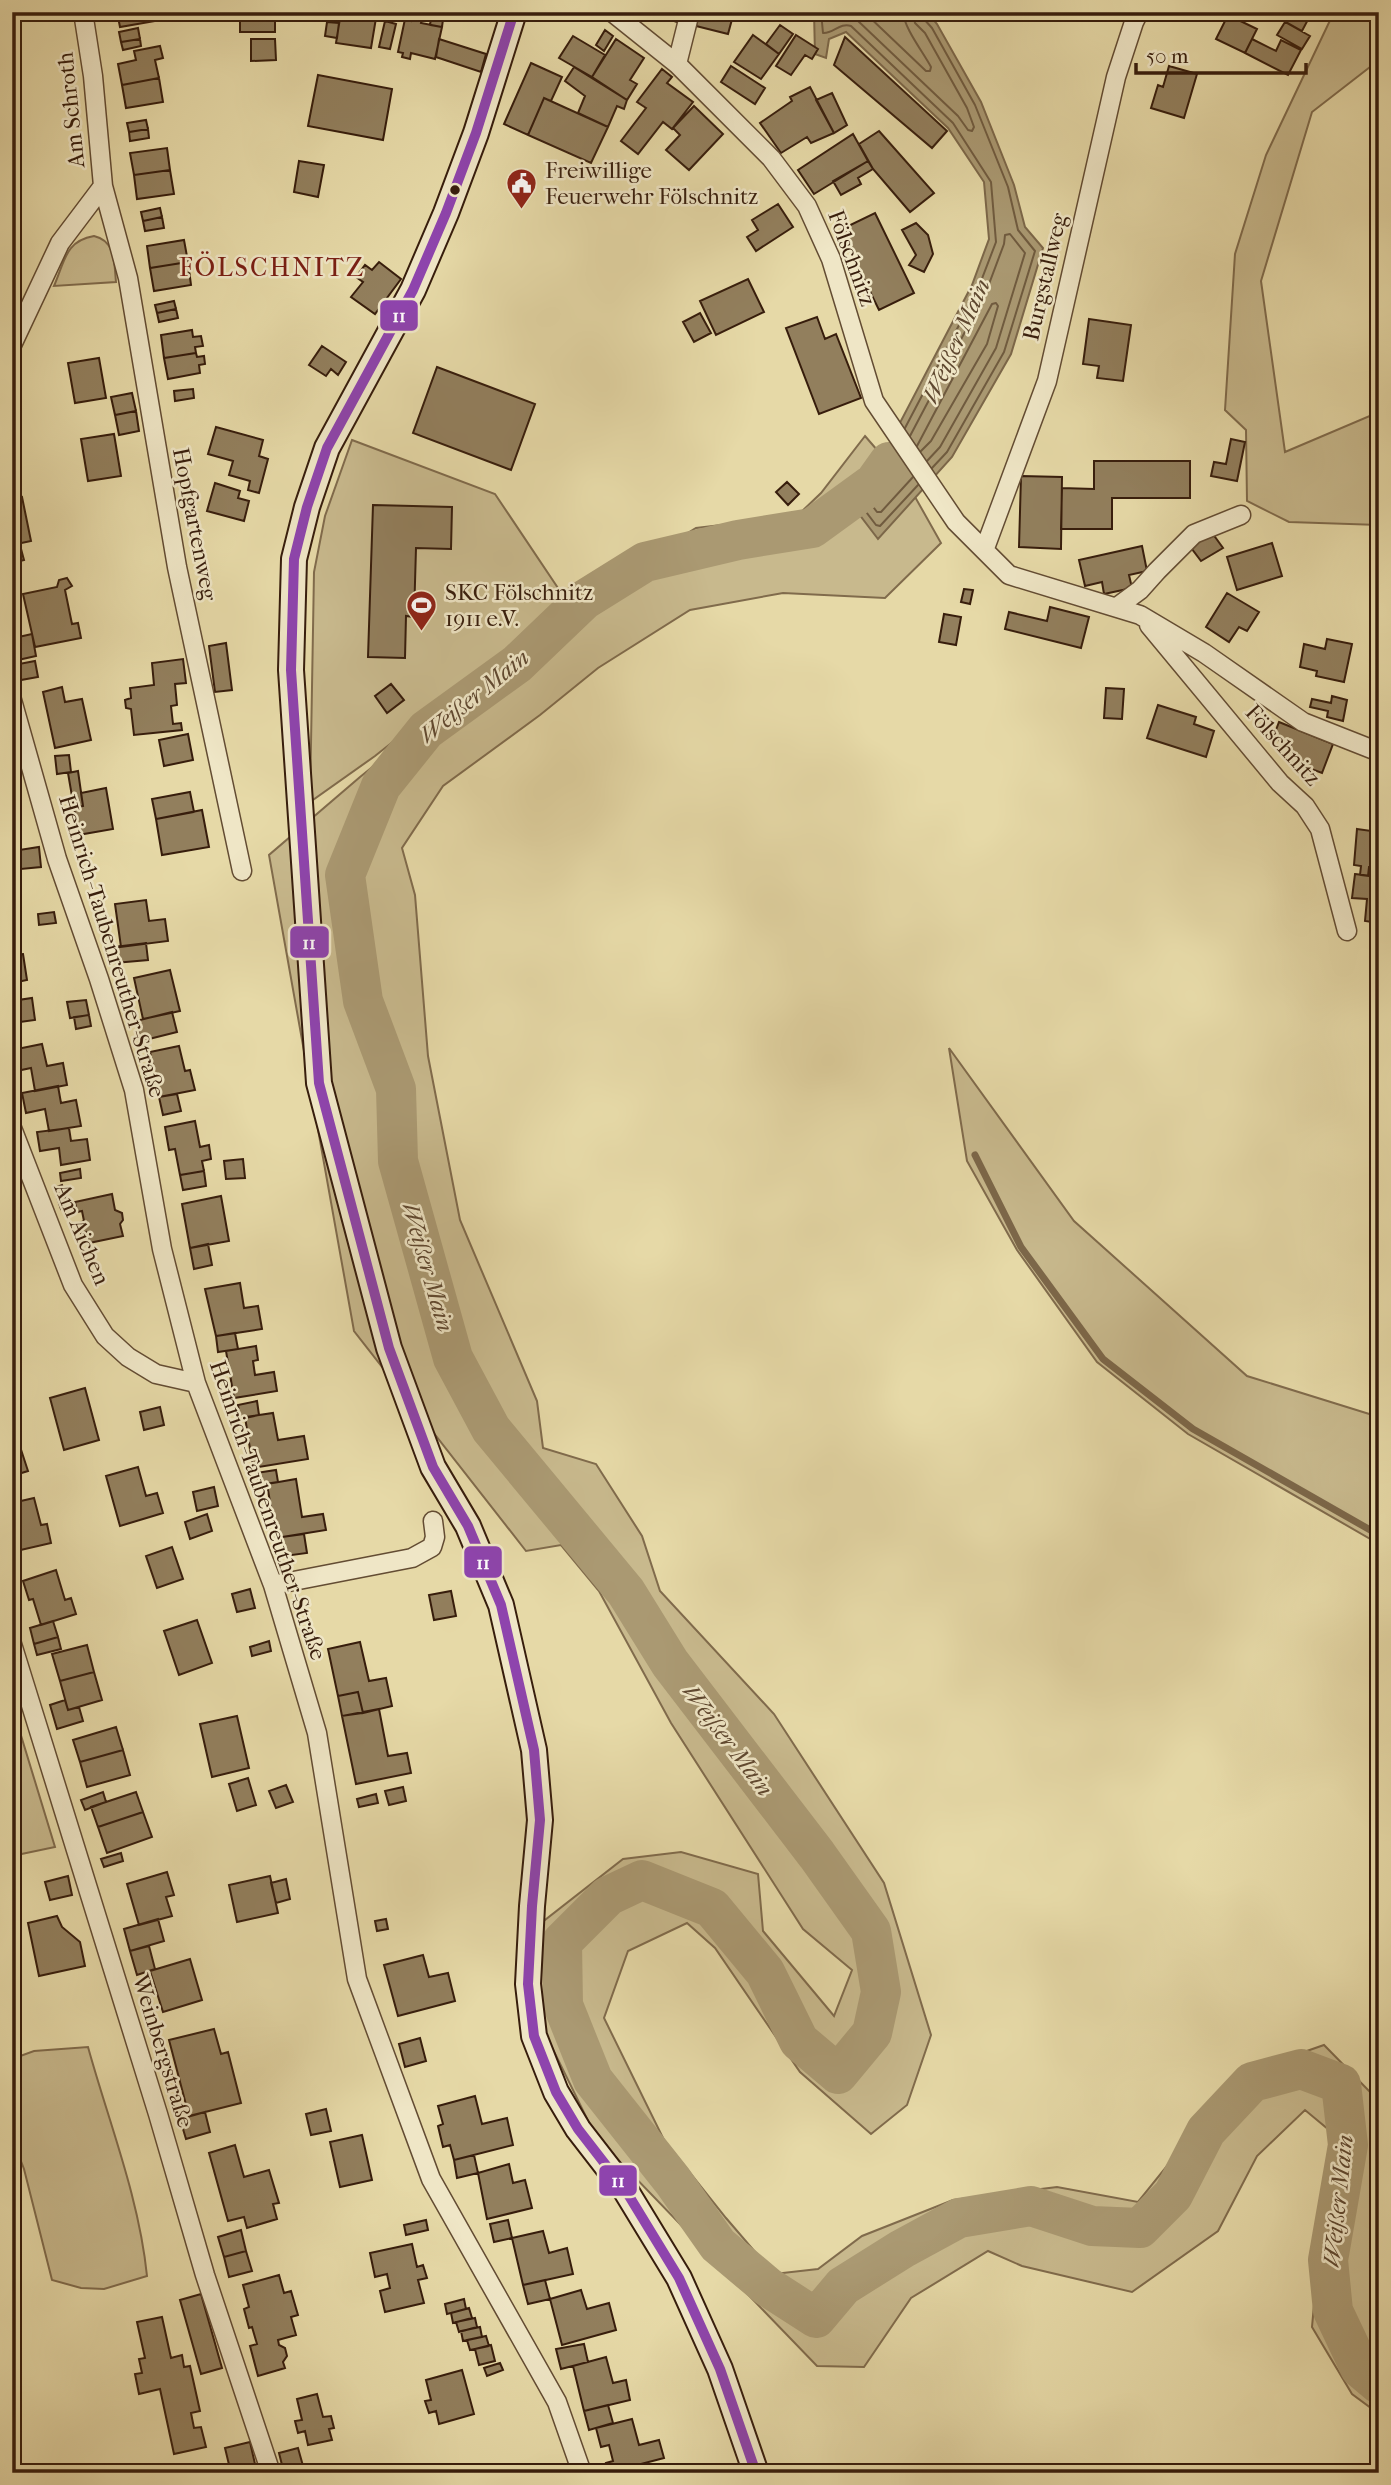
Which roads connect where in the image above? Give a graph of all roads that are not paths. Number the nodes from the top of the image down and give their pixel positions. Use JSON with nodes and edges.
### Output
{"nodes":[{"id":1,"x":83,"y":12,"type":"edge"},
{"id":2,"x":514,"y":12,"type":"edge"},
{"id":3,"x":612,"y":12,"type":"edge"},
{"id":4,"x":690,"y":12,"type":"edge"},
{"id":5,"x":1139,"y":12,"type":"edge"},
{"id":6,"x":677,"y":64,"type":"junction"},
{"id":7,"x":103,"y":186,"type":"junction"},
{"id":8,"x":12,"y":345,"type":"edge"},
{"id":9,"x":1241,"y":515,"type":"dead end"},
{"id":10,"x":985,"y":548,"type":"junction"},
{"id":11,"x":1117,"y":607,"type":"junction"},
{"id":12,"x":1140,"y":615,"type":"junction"},
{"id":13,"x":12,"y":700,"type":"edge"},
{"id":14,"x":1379,"y":752,"type":"edge"},
{"id":15,"x":242,"y":872,"type":"dead end"},
{"id":16,"x":1347,"y":931,"type":"dead end"},
{"id":17,"x":12,"y":1128,"type":"edge"},
{"id":18,"x":196,"y":1383,"type":"junction"},
{"id":19,"x":433,"y":1521,"type":"dead end"},
{"id":20,"x":273,"y":1585,"type":"junction"},
{"id":21,"x":12,"y":1644,"type":"edge"},
{"id":22,"x":271,"y":2473,"type":"edge"},
{"id":23,"x":582,"y":2473,"type":"edge"},
{"id":24,"x":756,"y":2473,"type":"edge"}],
"edges":[{"from":1,"to":7,"type":"street","name":"Am Schroth"},
{"from":2,"to":24,"type":"main road"},
{"from":3,"to":6,"type":"street","name":"Fölschnitz"},
{"from":4,"to":6,"type":"street"},
{"from":5,"to":10,"type":"street","name":"Burgstallweg"},
{"from":6,"to":10,"type":"street","name":"Fölschnitz"},
{"from":7,"to":8,"type":"street","name":"Am Schroth"},
{"from":7,"to":15,"type":"street","name":"Hopfgartenweg"},
{"from":9,"to":11,"type":"street"},
{"from":10,"to":11,"type":"street","name":"Fölschnitz"},
{"from":11,"to":12,"type":"street","name":"Fölschnitz"},
{"from":12,"to":14,"type":"street","name":"Fölschnitz"},
{"from":12,"to":16,"type":"street","name":"Fölschnitz"},
{"from":13,"to":18,"type":"street","name":"Heinrich-Taubenreuther-Straße"},
{"from":17,"to":18,"type":"street","name":"Am Aichen"},
{"from":18,"to":20,"type":"street","name":"Heinrich-Taubenreuther-Straße"},
{"from":19,"to":20,"type":"street"},
{"from":20,"to":23,"type":"street","name":"Heinrich-Taubenreuther-Straße"},
{"from":21,"to":22,"type":"street","name":"Weinbergstraße"}]}
